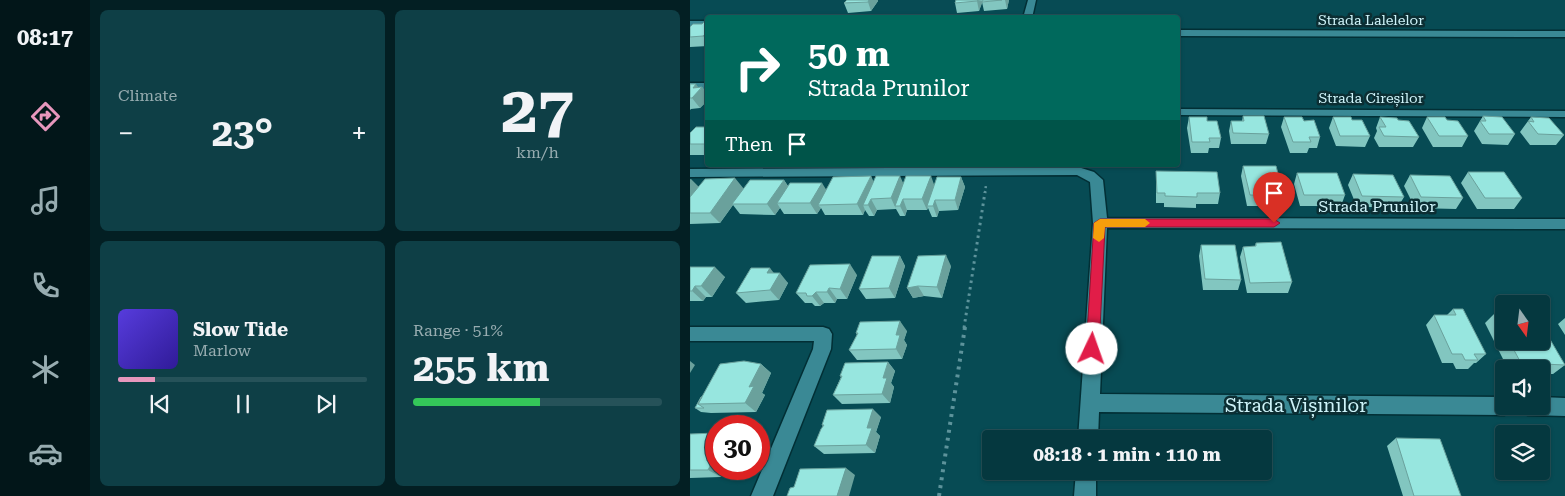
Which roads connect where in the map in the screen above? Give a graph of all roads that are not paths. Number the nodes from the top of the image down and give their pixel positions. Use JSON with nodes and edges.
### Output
{"nodes":[{"id":1,"x":1032,"y":0,"type":"edge"},
{"id":2,"x":1028,"y":15,"type":"edge"},
{"id":3,"x":690,"y":24,"type":"edge"},
{"id":4,"x":705,"y":24,"type":"edge"},
{"id":5,"x":1180,"y":33,"type":"edge"},
{"id":6,"x":1565,"y":34,"type":"edge"},
{"id":7,"x":690,"y":86,"type":"edge"},
{"id":8,"x":705,"y":86,"type":"edge"},
{"id":9,"x":1180,"y":112,"type":"edge"},
{"id":10,"x":1565,"y":114,"type":"edge"},
{"id":11,"x":998,"y":168,"type":"edge"},
{"id":12,"x":690,"y":173,"type":"edge"},
{"id":13,"x":1100,"y":223,"type":"junction"},
{"id":14,"x":1565,"y":224,"type":"edge"},
{"id":15,"x":690,"y":334,"type":"edge"},
{"id":16,"x":1089,"y":403,"type":"junction"},
{"id":17,"x":1495,"y":406,"type":"edge"},
{"id":18,"x":1550,"y":406,"type":"edge"},
{"id":19,"x":1565,"y":406,"type":"edge"},
{"id":20,"x":1088,"y":430,"type":"edge"},
{"id":21,"x":1086,"y":480,"type":"edge"},
{"id":22,"x":762,"y":496,"type":"edge"},
{"id":23,"x":1085,"y":496,"type":"edge"}],
"edges":[{"from":1,"to":2,"type":"street"},
{"from":3,"to":4,"type":"street"},
{"from":5,"to":6,"type":"street","name":"Strada Lalelelor"},
{"from":7,"to":8,"type":"street"},
{"from":9,"to":10,"type":"street","name":"Strada Cireșilor"},
{"from":11,"to":12,"type":"street"},
{"from":11,"to":13,"type":"street"},
{"from":13,"to":14,"type":"street","name":"Strada Prunilor"},
{"from":13,"to":16,"type":"street"},
{"from":15,"to":22,"type":"street"},
{"from":16,"to":17,"type":"street","name":"Strada Vișinilor"},
{"from":16,"to":20,"type":"street"},
{"from":18,"to":19,"type":"street"},
{"from":21,"to":23,"type":"street"}]}
